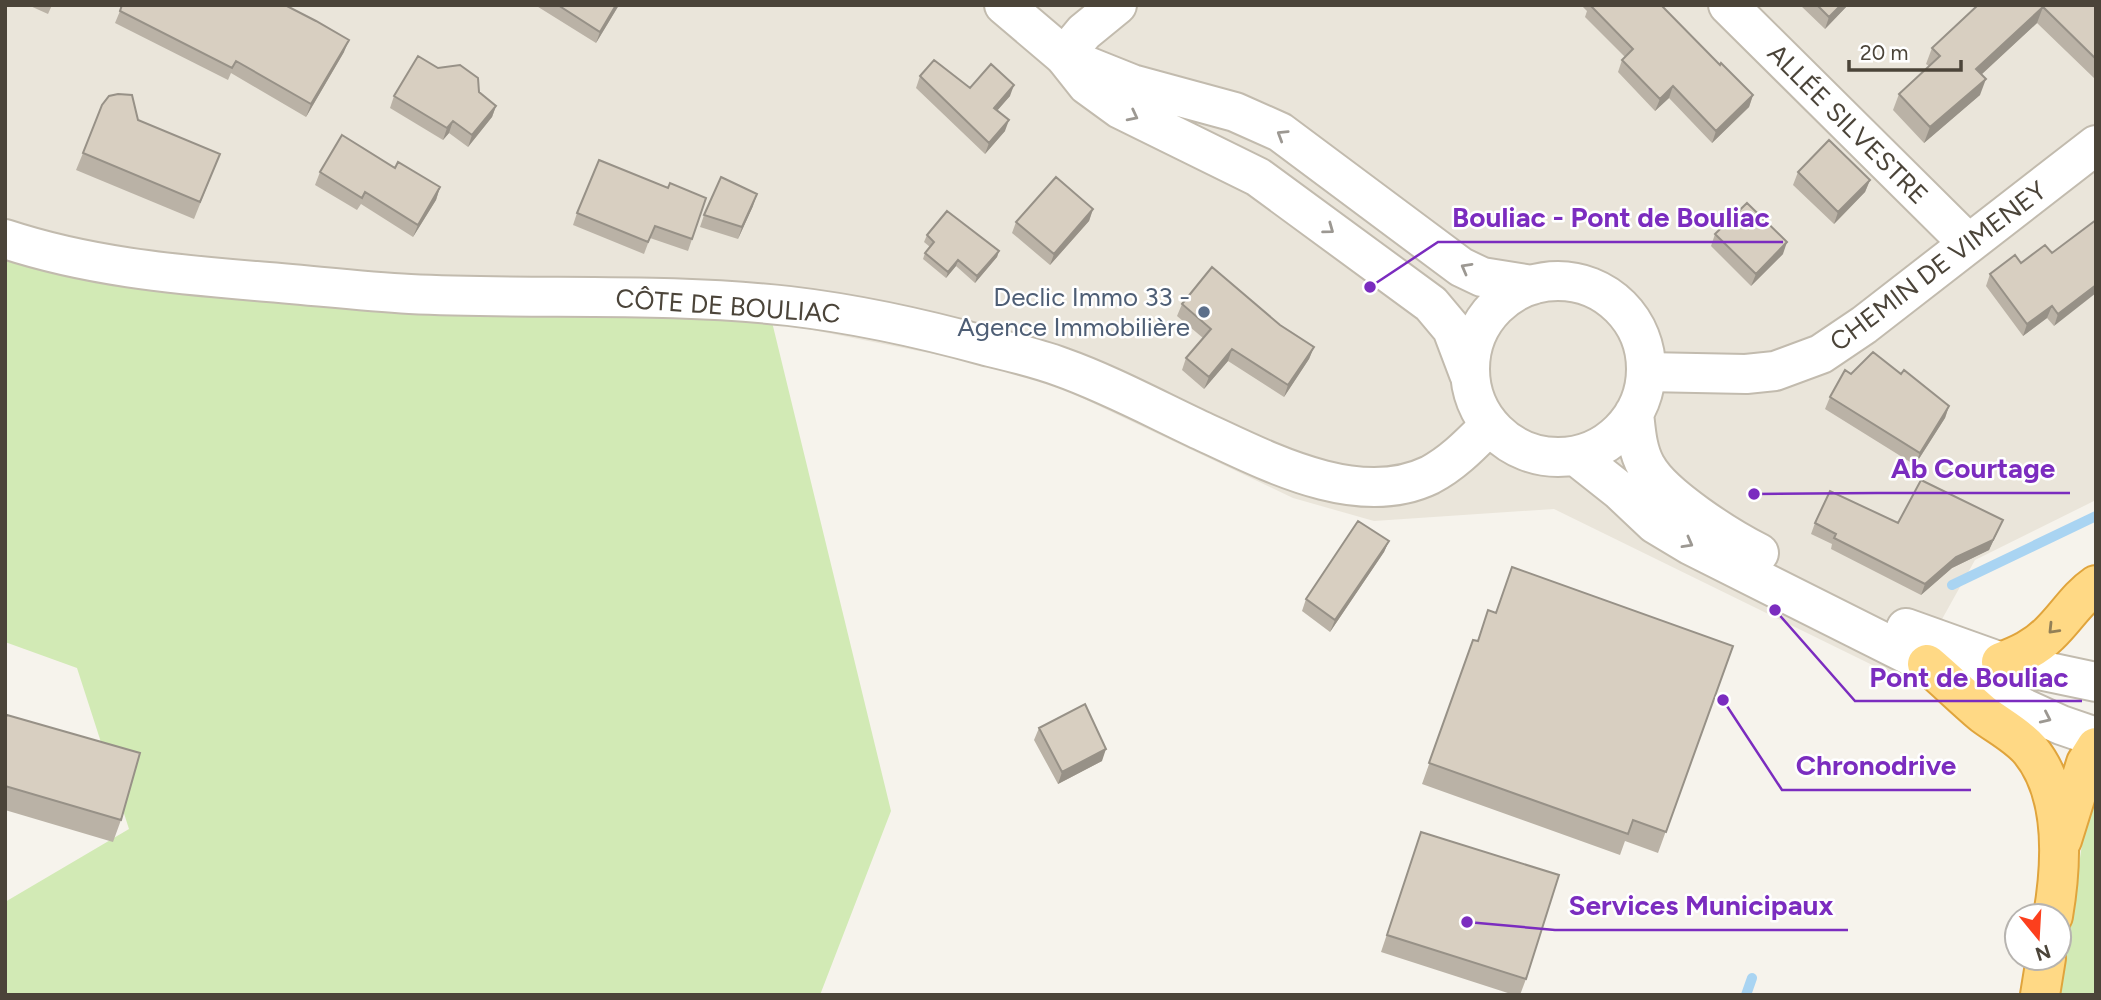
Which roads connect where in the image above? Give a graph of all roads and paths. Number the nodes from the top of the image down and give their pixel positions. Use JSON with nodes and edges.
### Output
{"nodes":[{"id":1,"x":1004,"y":5,"type":"edge"},
{"id":2,"x":1117,"y":5,"type":"edge"},
{"id":3,"x":1728,"y":5,"type":"edge"},
{"id":4,"x":1064,"y":56,"type":"junction"},
{"id":5,"x":1208,"y":103,"type":"junction"},
{"id":6,"x":1192,"y":144,"type":"junction"},
{"id":7,"x":2096,"y":145,"type":"edge"},
{"id":8,"x":5,"y":239,"type":"edge"},
{"id":9,"x":1968,"y":243,"type":"junction"},
{"id":10,"x":1532,"y":285,"type":"junction"},
{"id":11,"x":1646,"y":372,"type":"junction"},
{"id":12,"x":1469,"y":374,"type":"junction"},
{"id":13,"x":1634,"y":413,"type":"junction"},
{"id":14,"x":1489,"y":426,"type":"junction"},
{"id":15,"x":1576,"y":456,"type":"junction"},
{"id":16,"x":2096,"y":585,"type":"edge"},
{"id":17,"x":2001,"y":662,"type":"junction"},
{"id":18,"x":1927,"y":664,"type":"junction"},
{"id":19,"x":2096,"y":682,"type":"edge"},
{"id":20,"x":2096,"y":737,"type":"edge"},
{"id":21,"x":2096,"y":747,"type":"edge"},
{"id":22,"x":2060,"y":848,"type":"junction"},
{"id":23,"x":2055,"y":902,"type":"edge"},
{"id":24,"x":2044,"y":972,"type":"edge"},
{"id":25,"x":2040,"y":995,"type":"edge"}],
"edges":[{"from":1,"to":4,"type":"street"},
{"from":2,"to":4,"type":"street"},
{"from":3,"to":9,"type":"street","name":"ALLÉE SILVESTRE"},
{"from":4,"to":5,"type":"street"},
{"from":4,"to":6,"type":"street","one_way":true},
{"from":5,"to":6,"type":"street"},
{"from":10,"to":5,"type":"street","one_way":true},
{"from":6,"to":12,"type":"street","one_way":true},
{"from":7,"to":9,"type":"street","name":"CHEMIN DE VIMENEY"},
{"from":8,"to":14,"type":"street","name":"CÔTE DE BOULIAC"},
{"from":9,"to":11,"type":"street","name":"CHEMIN DE VIMENEY"},
{"from":10,"to":11,"type":"street"},
{"from":10,"to":12,"type":"street"},
{"from":11,"to":13,"type":"street"},
{"from":12,"to":14,"type":"street"},
{"from":13,"to":15,"type":"street"},
{"from":13,"to":17,"type":"street"},
{"from":14,"to":15,"type":"street"},
{"from":15,"to":18,"type":"street","one_way":true},
{"from":16,"to":17,"type":"highway","one_way":true},
{"from":17,"to":19,"type":"street"},
{"from":18,"to":20,"type":"street","one_way":true},
{"from":18,"to":22,"type":"highway"},
{"from":21,"to":22,"type":"highway"},
{"from":22,"to":23,"type":"highway"},
{"from":24,"to":25,"type":"highway"}]}
